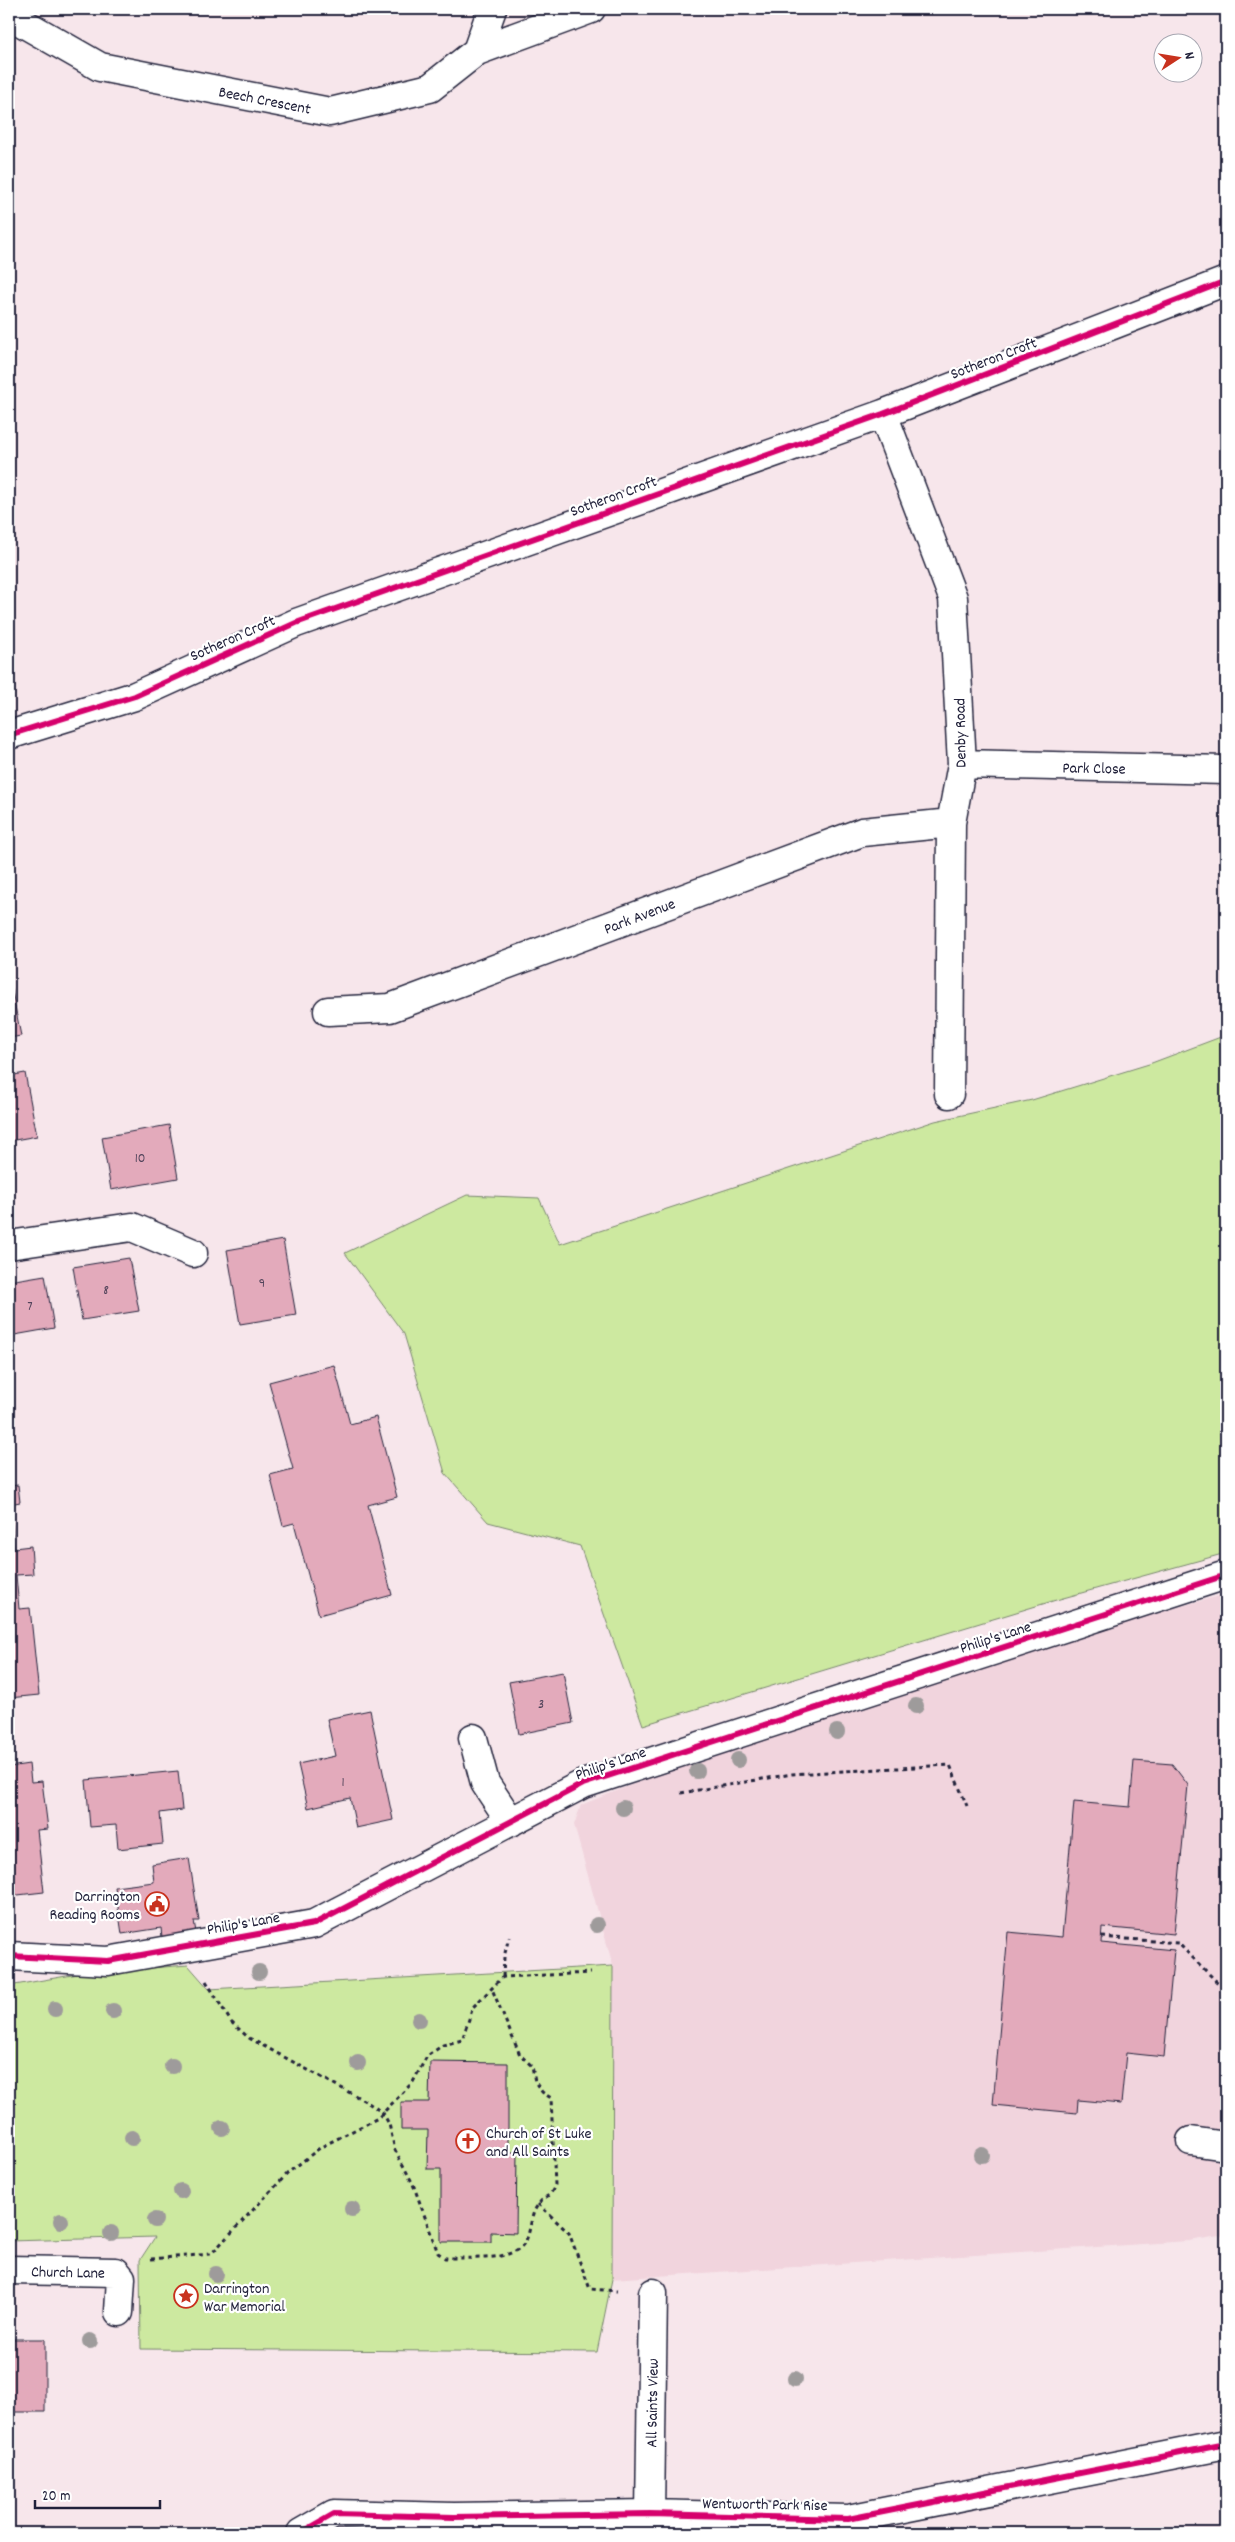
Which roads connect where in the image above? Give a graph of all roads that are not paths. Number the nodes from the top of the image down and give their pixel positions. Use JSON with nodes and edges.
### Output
{"nodes":[{"id":1,"x":492,"y":9,"type":"edge"},
{"id":2,"x":591,"y":9,"type":"edge"},
{"id":3,"x":9,"y":15,"type":"edge"},
{"id":4,"x":477,"y":50,"type":"junction"},
{"id":5,"x":1226,"y":281,"type":"edge"},
{"id":6,"x":883,"y":414,"type":"junction"},
{"id":7,"x":9,"y":736,"type":"edge"},
{"id":8,"x":962,"y":764,"type":"junction"},
{"id":9,"x":1226,"y":770,"type":"edge"},
{"id":10,"x":951,"y":823,"type":"junction"},
{"id":11,"x":328,"y":1011,"type":"dead end"},
{"id":12,"x":949,"y":1094,"type":"dead end"},
{"id":13,"x":9,"y":1245,"type":"edge"},
{"id":14,"x":193,"y":1253,"type":"dead end"},
{"id":15,"x":1226,"y":1575,"type":"edge"},
{"id":16,"x":473,"y":1738,"type":"dead end"},
{"id":17,"x":510,"y":1822,"type":"junction"},
{"id":18,"x":9,"y":1956,"type":"edge"},
{"id":19,"x":1192,"y":2141,"type":"dead end"},
{"id":20,"x":1226,"y":2146,"type":"edge"},
{"id":21,"x":9,"y":2270,"type":"edge"},
{"id":22,"x":653,"y":2293,"type":"road end"},
{"id":23,"x":119,"y":2312,"type":"dead end"},
{"id":24,"x":1226,"y":2444,"type":"edge"},
{"id":25,"x":650,"y":2514,"type":"junction"},
{"id":26,"x":454,"y":2525,"type":"edge"},
{"id":27,"x":301,"y":2533,"type":"edge"}],
"edges":[{"from":1,"to":4,"type":"street"},
{"from":2,"to":4,"type":"street"},
{"from":3,"to":4,"type":"street","name":"Beech Crescent"},
{"from":5,"to":6,"type":"street","name":"Sotheron Croft"},
{"from":6,"to":7,"type":"street","name":"Sotheron Croft"},
{"from":6,"to":8,"type":"street","name":"Denby Road"},
{"from":8,"to":9,"type":"street","name":"Park Close"},
{"from":8,"to":10,"type":"street","name":"Denby Road"},
{"from":10,"to":11,"type":"street","name":"Park Avenue"},
{"from":10,"to":12,"type":"street","name":"Denby Road"},
{"from":13,"to":14,"type":"street"},
{"from":15,"to":17,"type":"street","name":"Philip's Lane"},
{"from":16,"to":17,"type":"street"},
{"from":17,"to":18,"type":"street","name":"Philip's Lane"},
{"from":19,"to":20,"type":"street"},
{"from":21,"to":23,"type":"street","name":"Church Lane"},
{"from":22,"to":25,"type":"street","name":"All Saints View"},
{"from":24,"to":25,"type":"street","name":"Wentworth Park Rise"},
{"from":25,"to":26,"type":"street","name":"Wentworth Park Rise"},
{"from":26,"to":27,"type":"street","name":"Wentworth Park Rise"}]}
